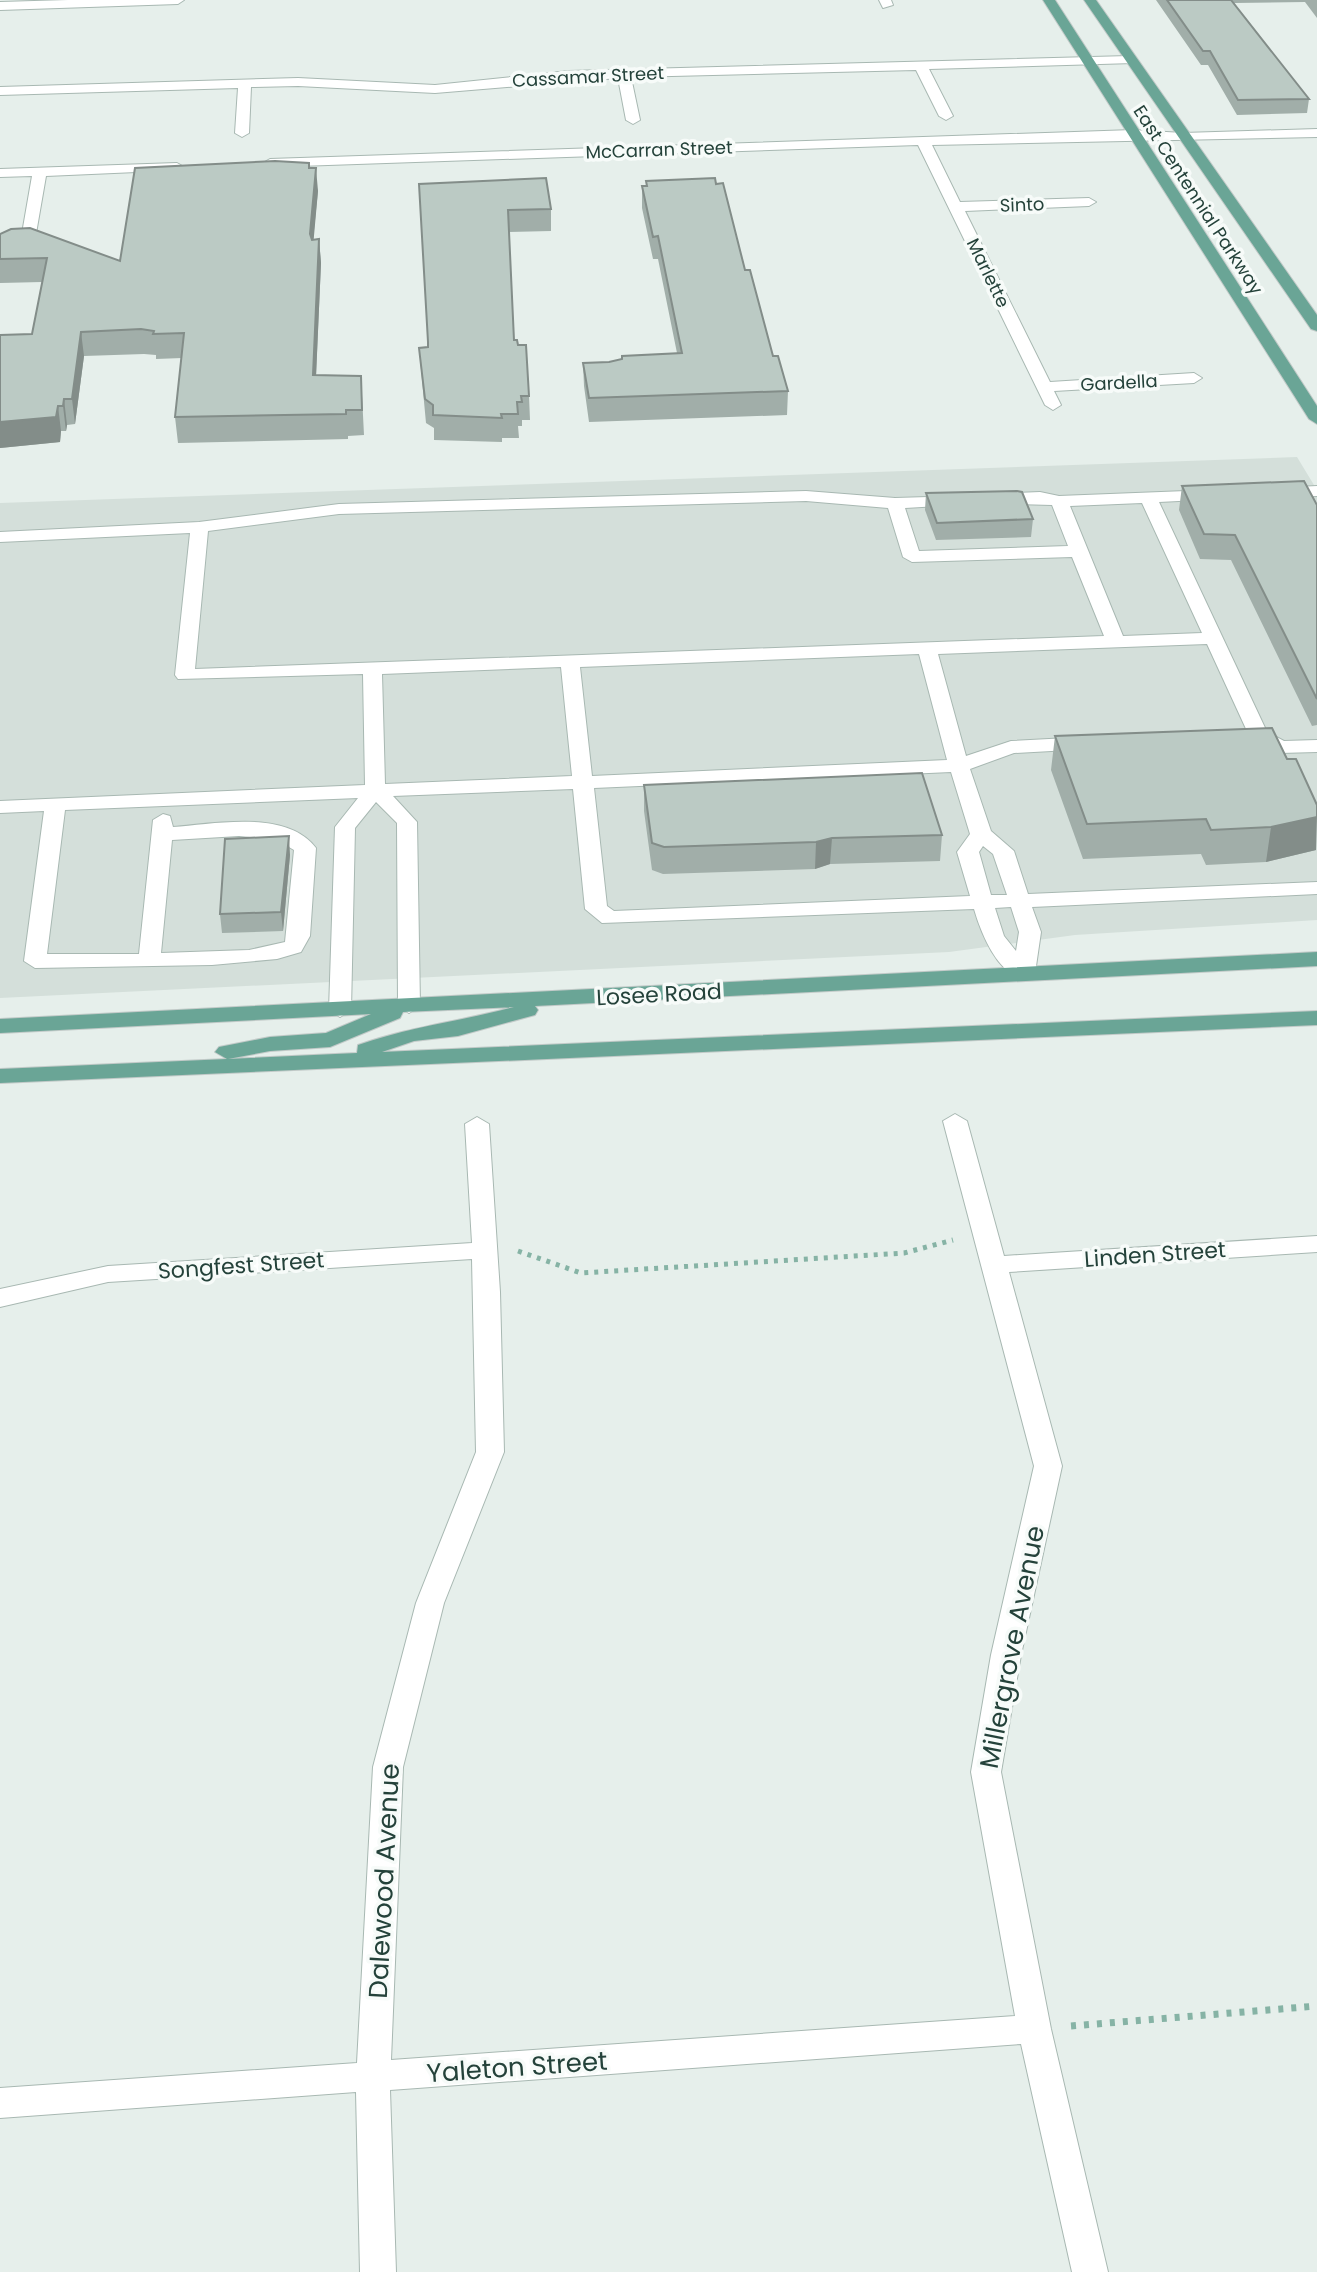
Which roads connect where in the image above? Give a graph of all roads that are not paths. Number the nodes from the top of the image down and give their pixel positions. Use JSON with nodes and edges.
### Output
{"nodes":[{"id":1,"x":178,"y":0,"type":"edge"},
{"id":2,"x":1049,"y":0,"type":"edge"},
{"id":3,"x":1090,"y":0,"type":"edge"},
{"id":4,"x":0,"y":6,"type":"edge"},
{"id":5,"x":1129,"y":60,"type":"junction"},
{"id":6,"x":1089,"y":61,"type":"junction"},
{"id":7,"x":921,"y":66,"type":"junction"},
{"id":8,"x":624,"y":74,"type":"junction"},
{"id":9,"x":245,"y":84,"type":"junction"},
{"id":10,"x":0,"y":91,"type":"edge"},
{"id":11,"x":946,"y":116,"type":"dead end"},
{"id":12,"x":633,"y":120,"type":"dead end"},
{"id":13,"x":242,"y":133,"type":"dead end"},
{"id":14,"x":1317,"y":133,"type":"edge"},
{"id":15,"x":1133,"y":134,"type":"junction"},
{"id":16,"x":1183,"y":137,"type":"junction"},
{"id":17,"x":923,"y":141,"type":"junction"},
{"id":18,"x":247,"y":164,"type":"edge"},
{"id":19,"x":199,"y":166,"type":"edge"},
{"id":20,"x":40,"y":171,"type":"junction"},
{"id":21,"x":0,"y":173,"type":"edge"},
{"id":22,"x":1089,"y":202,"type":"dead end"},
{"id":23,"x":955,"y":207,"type":"junction"},
{"id":24,"x":27,"y":245,"type":"edge"},
{"id":25,"x":1317,"y":326,"type":"edge"},
{"id":26,"x":1194,"y":378,"type":"dead end"},
{"id":27,"x":1044,"y":387,"type":"junction"},
{"id":28,"x":1053,"y":405,"type":"dead end"},
{"id":29,"x":1317,"y":419,"type":"edge"},
{"id":30,"x":1317,"y":491,"type":"edge"},
{"id":31,"x":1255,"y":493,"type":"edge"},
{"id":32,"x":1225,"y":494,"type":"edge"},
{"id":33,"x":1148,"y":497,"type":"junction"},
{"id":34,"x":1059,"y":501,"type":"junction"},
{"id":35,"x":895,"y":503,"type":"junction"},
{"id":36,"x":199,"y":527,"type":"junction"},
{"id":37,"x":0,"y":537,"type":"edge"},
{"id":38,"x":1079,"y":551,"type":"junction"},
{"id":39,"x":1213,"y":638,"type":"junction"},
{"id":40,"x":1116,"y":642,"type":"junction"},
{"id":41,"x":927,"y":649,"type":"junction"},
{"id":42,"x":570,"y":659,"type":"junction"},
{"id":43,"x":372,"y":667,"type":"junction"},
{"id":44,"x":1259,"y":736,"type":"junction"},
{"id":45,"x":1229,"y":737,"type":"edge"},
{"id":46,"x":1108,"y":742,"type":"edge"},
{"id":47,"x":1317,"y":746,"type":"edge"},
{"id":48,"x":959,"y":766,"type":"junction"},
{"id":49,"x":583,"y":782,"type":"junction"},
{"id":50,"x":375,"y":790,"type":"junction"},
{"id":51,"x":165,"y":800,"type":"junction"},
{"id":52,"x":55,"y":805,"type":"junction"},
{"id":53,"x":0,"y":807,"type":"edge"},
{"id":54,"x":162,"y":834,"type":"junction"},
{"id":55,"x":981,"y":834,"type":"junction"},
{"id":56,"x":1317,"y":888,"type":"edge"},
{"id":57,"x":1019,"y":900,"type":"junction"},
{"id":58,"x":982,"y":902,"type":"junction"},
{"id":59,"x":150,"y":957,"type":"junction"},
{"id":60,"x":1317,"y":959,"type":"edge"},
{"id":61,"x":1024,"y":973,"type":"junction"},
{"id":62,"x":568,"y":999,"type":"junction"},
{"id":63,"x":409,"y":1006,"type":"junction"},
{"id":64,"x":340,"y":1010,"type":"junction"},
{"id":65,"x":1317,"y":1018,"type":"edge"},
{"id":66,"x":0,"y":1026,"type":"edge"},
{"id":67,"x":340,"y":1059,"type":"junction"},
{"id":68,"x":139,"y":1070,"type":"junction"},
{"id":69,"x":0,"y":1076,"type":"edge"},
{"id":70,"x":955,"y":1121,"type":"dead end"},
{"id":71,"x":477,"y":1124,"type":"dead end"},
{"id":72,"x":1317,"y":1244,"type":"edge"},
{"id":73,"x":485,"y":1250,"type":"junction"},
{"id":74,"x":994,"y":1265,"type":"junction"},
{"id":75,"x":0,"y":1298,"type":"edge"},
{"id":76,"x":1034,"y":2029,"type":"junction"},
{"id":77,"x":373,"y":2078,"type":"junction"},
{"id":78,"x":0,"y":2103,"type":"edge"},
{"id":79,"x":378,"y":2272,"type":"edge"},
{"id":80,"x":1090,"y":2272,"type":"edge"}],
"edges":[{"from":1,"to":4,"type":"street"},
{"from":2,"to":6,"type":"main road","name":"East Centennial Parkway"},
{"from":3,"to":5,"type":"main road","name":"East Centennial Parkway"},
{"from":5,"to":6,"type":"street","name":"Cassamar Street"},
{"from":5,"to":16,"type":"main road","name":"East Centennial Parkway"},
{"from":6,"to":7,"type":"street","name":"Cassamar Street"},
{"from":6,"to":15,"type":"main road","name":"East Centennial Parkway"},
{"from":7,"to":8,"type":"street","name":"Cassamar Street"},
{"from":7,"to":11,"type":"street"},
{"from":8,"to":9,"type":"street","name":"Cassamar Street"},
{"from":8,"to":12,"type":"street"},
{"from":9,"to":10,"type":"street","name":"Cassamar Street"},
{"from":9,"to":13,"type":"street"},
{"from":14,"to":16,"type":"street","name":"McCarran Street"},
{"from":15,"to":16,"type":"street","name":"McCarran Street"},
{"from":15,"to":17,"type":"street","name":"McCarran Street"},
{"from":15,"to":29,"type":"main road","name":"East Centennial Parkway"},
{"from":16,"to":25,"type":"main road","name":"East Centennial Parkway"},
{"from":17,"to":18,"type":"street","name":"McCarran Street"},
{"from":17,"to":23,"type":"street","name":"Marlette"},
{"from":19,"to":20,"type":"street"},
{"from":20,"to":21,"type":"street"},
{"from":20,"to":24,"type":"street"},
{"from":22,"to":23,"type":"street","name":"Sinto"},
{"from":23,"to":27,"type":"street","name":"Marlette"},
{"from":26,"to":27,"type":"street","name":"Gardella"},
{"from":27,"to":28,"type":"street","name":"Marlette"},
{"from":30,"to":31,"type":"street"},
{"from":32,"to":33,"type":"street"},
{"from":33,"to":34,"type":"street"},
{"from":33,"to":39,"type":"street"},
{"from":34,"to":35,"type":"street"},
{"from":34,"to":38,"type":"street"},
{"from":35,"to":36,"type":"street"},
{"from":35,"to":38,"type":"street"},
{"from":36,"to":37,"type":"street"},
{"from":36,"to":43,"type":"street"},
{"from":38,"to":40,"type":"street"},
{"from":39,"to":40,"type":"street"},
{"from":39,"to":44,"type":"street"},
{"from":40,"to":41,"type":"street"},
{"from":41,"to":42,"type":"street"},
{"from":41,"to":48,"type":"street"},
{"from":42,"to":43,"type":"street"},
{"from":42,"to":49,"type":"street"},
{"from":43,"to":50,"type":"street"},
{"from":44,"to":45,"type":"street"},
{"from":44,"to":47,"type":"street"},
{"from":46,"to":48,"type":"street"},
{"from":48,"to":49,"type":"street"},
{"from":48,"to":55,"type":"street"},
{"from":49,"to":50,"type":"street"},
{"from":49,"to":58,"type":"street"},
{"from":50,"to":51,"type":"street"},
{"from":50,"to":63,"type":"street"},
{"from":50,"to":64,"type":"street"},
{"from":51,"to":52,"type":"street"},
{"from":51,"to":54,"type":"street"},
{"from":52,"to":53,"type":"street"},
{"from":52,"to":59,"type":"street"},
{"from":54,"to":59,"type":"street"},
{"from":54,"to":59,"type":"street"},
{"from":55,"to":57,"type":"street"},
{"from":55,"to":58,"type":"street"},
{"from":56,"to":57,"type":"street"},
{"from":57,"to":58,"type":"street"},
{"from":57,"to":61,"type":"street"},
{"from":58,"to":61,"type":"street"},
{"from":60,"to":61,"type":"main road","name":"Losee Road"},
{"from":61,"to":62,"type":"main road","name":"Losee Road"},
{"from":62,"to":63,"type":"main road","name":"Losee Road"},
{"from":62,"to":67,"type":"main road"},
{"from":63,"to":64,"type":"main road","name":"Losee Road"},
{"from":63,"to":68,"type":"main road"},
{"from":64,"to":66,"type":"main road","name":"Losee Road"},
{"from":65,"to":67,"type":"main road"},
{"from":67,"to":68,"type":"main road"},
{"from":68,"to":69,"type":"main road"},
{"from":70,"to":74,"type":"street","name":"Millergrove Avenue"},
{"from":71,"to":73,"type":"street","name":"Dalewood Avenue"},
{"from":72,"to":74,"type":"street","name":"Linden Street"},
{"from":73,"to":75,"type":"street","name":"Songfest Street"},
{"from":73,"to":77,"type":"street","name":"Dalewood Avenue"},
{"from":74,"to":76,"type":"street","name":"Millergrove Avenue"},
{"from":76,"to":77,"type":"street","name":"Yaleton Street"},
{"from":76,"to":80,"type":"street","name":"Millergrove Avenue"},
{"from":77,"to":78,"type":"street","name":"Yaleton Street"},
{"from":77,"to":79,"type":"street","name":"Dalewood Avenue"}]}
